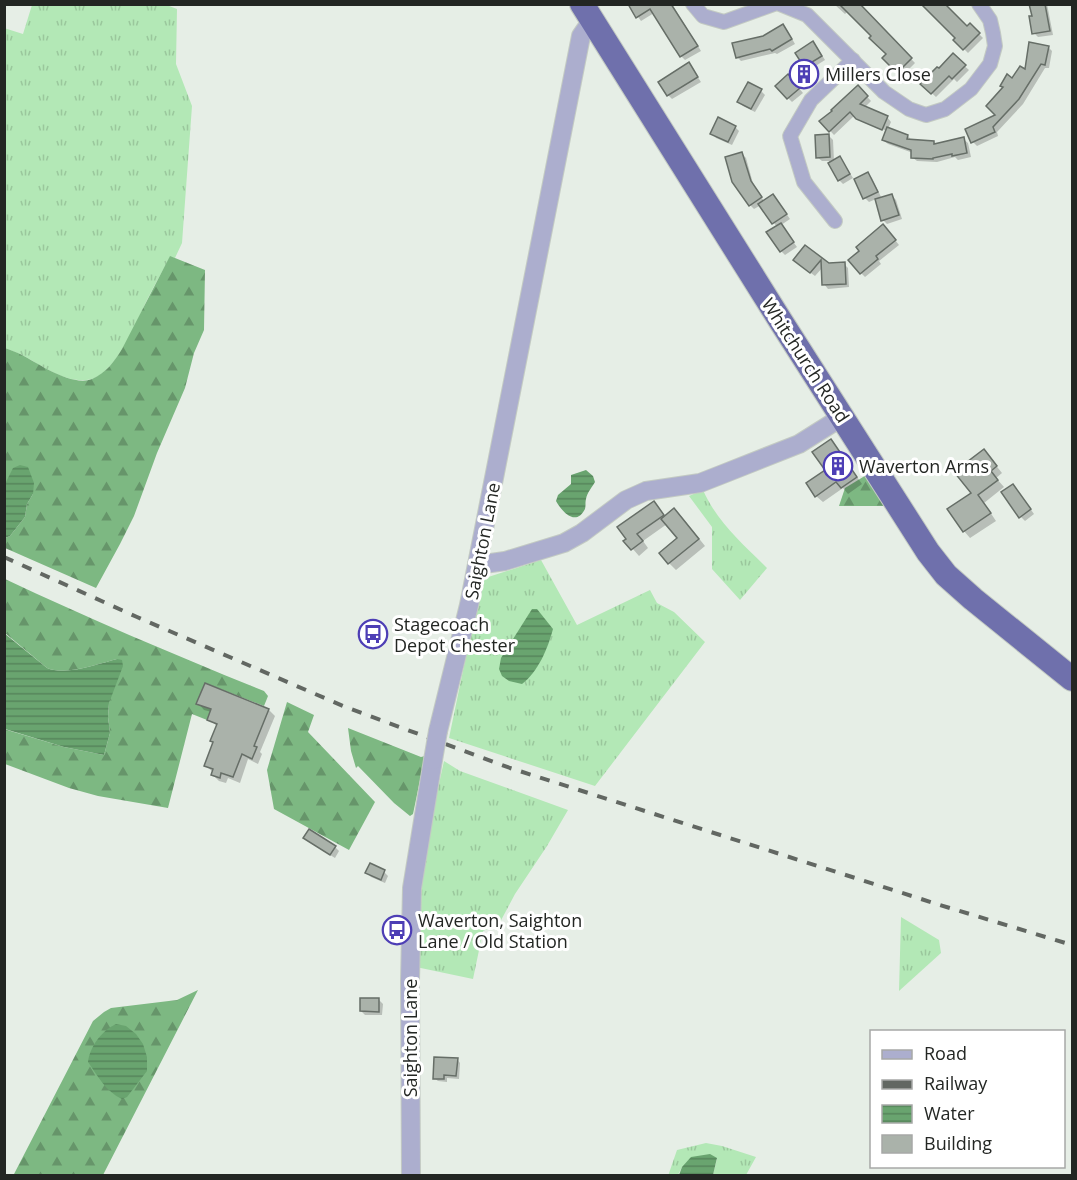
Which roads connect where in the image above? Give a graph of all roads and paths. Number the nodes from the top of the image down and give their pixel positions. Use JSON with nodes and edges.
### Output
{"nodes":[{"id":1,"x":693,"y":4,"type":"edge"},
{"id":2,"x":774,"y":4,"type":"edge"},
{"id":3,"x":780,"y":4,"type":"edge"},
{"id":4,"x":979,"y":4,"type":"edge"},
{"id":5,"x":587,"y":12,"type":"edge"},
{"id":6,"x":852,"y":60,"type":"junction"},
{"id":7,"x":835,"y":221,"type":"dead end"},
{"id":8,"x":842,"y":417,"type":"junction"},
{"id":9,"x":477,"y":565,"type":"junction"},
{"id":10,"x":1072,"y":679,"type":"edge"},
{"id":11,"x":411,"y":1176,"type":"edge"}],
"edges":[{"from":1,"to":2,"type":"street"},
{"from":3,"to":6,"type":"street"},
{"from":4,"to":6,"type":"street"},
{"from":5,"to":8,"type":"highway","name":"Whitchurch Road"},
{"from":5,"to":9,"type":"street","name":"Saighton Lane"},
{"from":6,"to":7,"type":"street"},
{"from":8,"to":9,"type":"street"},
{"from":8,"to":10,"type":"highway","name":"Whitchurch Road"},
{"from":9,"to":11,"type":"street","name":"Saighton Lane","bridge":true}]}
